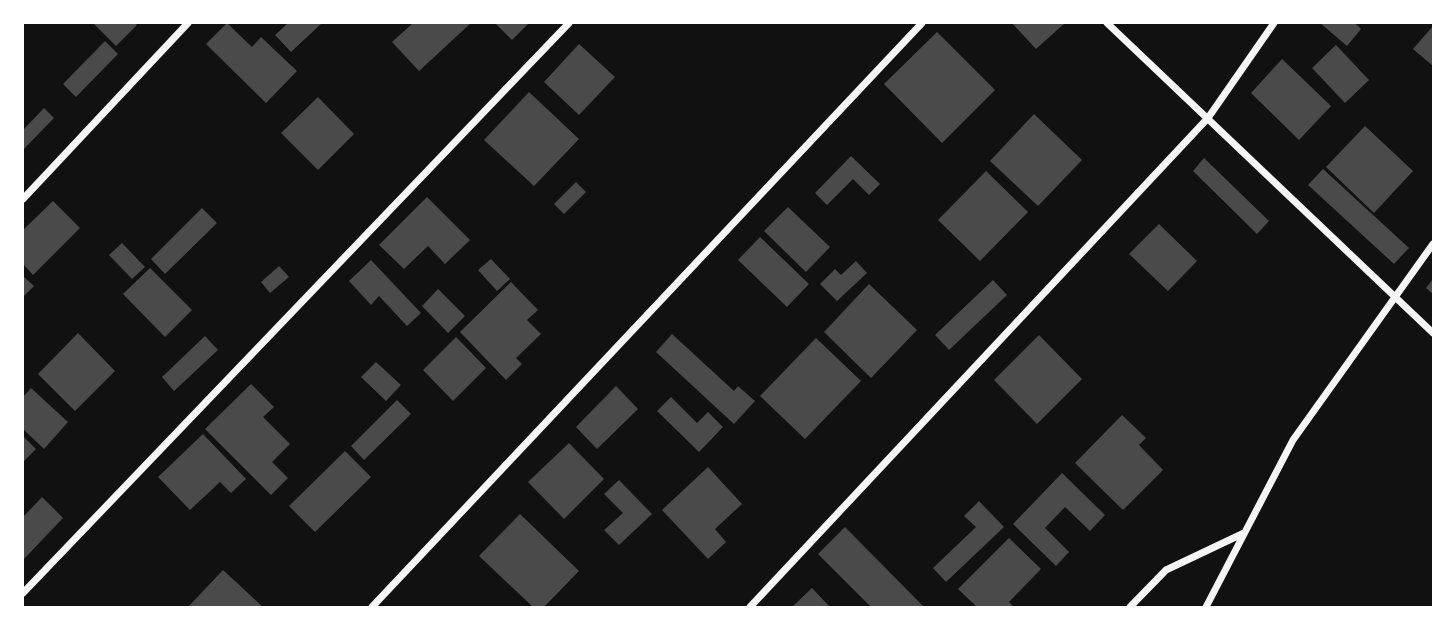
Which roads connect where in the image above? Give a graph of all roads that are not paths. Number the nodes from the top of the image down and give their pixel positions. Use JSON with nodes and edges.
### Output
{"nodes":[{"id":1,"x":188,"y":23,"type":"edge"},
{"id":2,"x":569,"y":23,"type":"edge"},
{"id":3,"x":922,"y":23,"type":"edge"},
{"id":4,"x":1107,"y":23,"type":"edge"},
{"id":5,"x":1274,"y":23,"type":"edge"},
{"id":6,"x":1208,"y":118,"type":"junction"},
{"id":7,"x":23,"y":199,"type":"edge"},
{"id":8,"x":1433,"y":244,"type":"edge"},
{"id":9,"x":1395,"y":299,"type":"junction"},
{"id":10,"x":1433,"y":333,"type":"edge"},
{"id":11,"x":1245,"y":533,"type":"junction"},
{"id":12,"x":23,"y":593,"type":"edge"},
{"id":13,"x":372,"y":607,"type":"edge"},
{"id":14,"x":750,"y":607,"type":"edge"},
{"id":15,"x":1130,"y":607,"type":"edge"},
{"id":16,"x":1206,"y":607,"type":"edge"}],
"edges":[{"from":1,"to":7,"type":"street"},
{"from":2,"to":12,"type":"street"},
{"from":3,"to":13,"type":"street"},
{"from":4,"to":6,"type":"street"},
{"from":5,"to":6,"type":"street"},
{"from":6,"to":9,"type":"street"},
{"from":6,"to":14,"type":"street"},
{"from":8,"to":9,"type":"street"},
{"from":9,"to":10,"type":"street"},
{"from":9,"to":11,"type":"street"},
{"from":11,"to":15,"type":"street"},
{"from":11,"to":16,"type":"street"}]}
